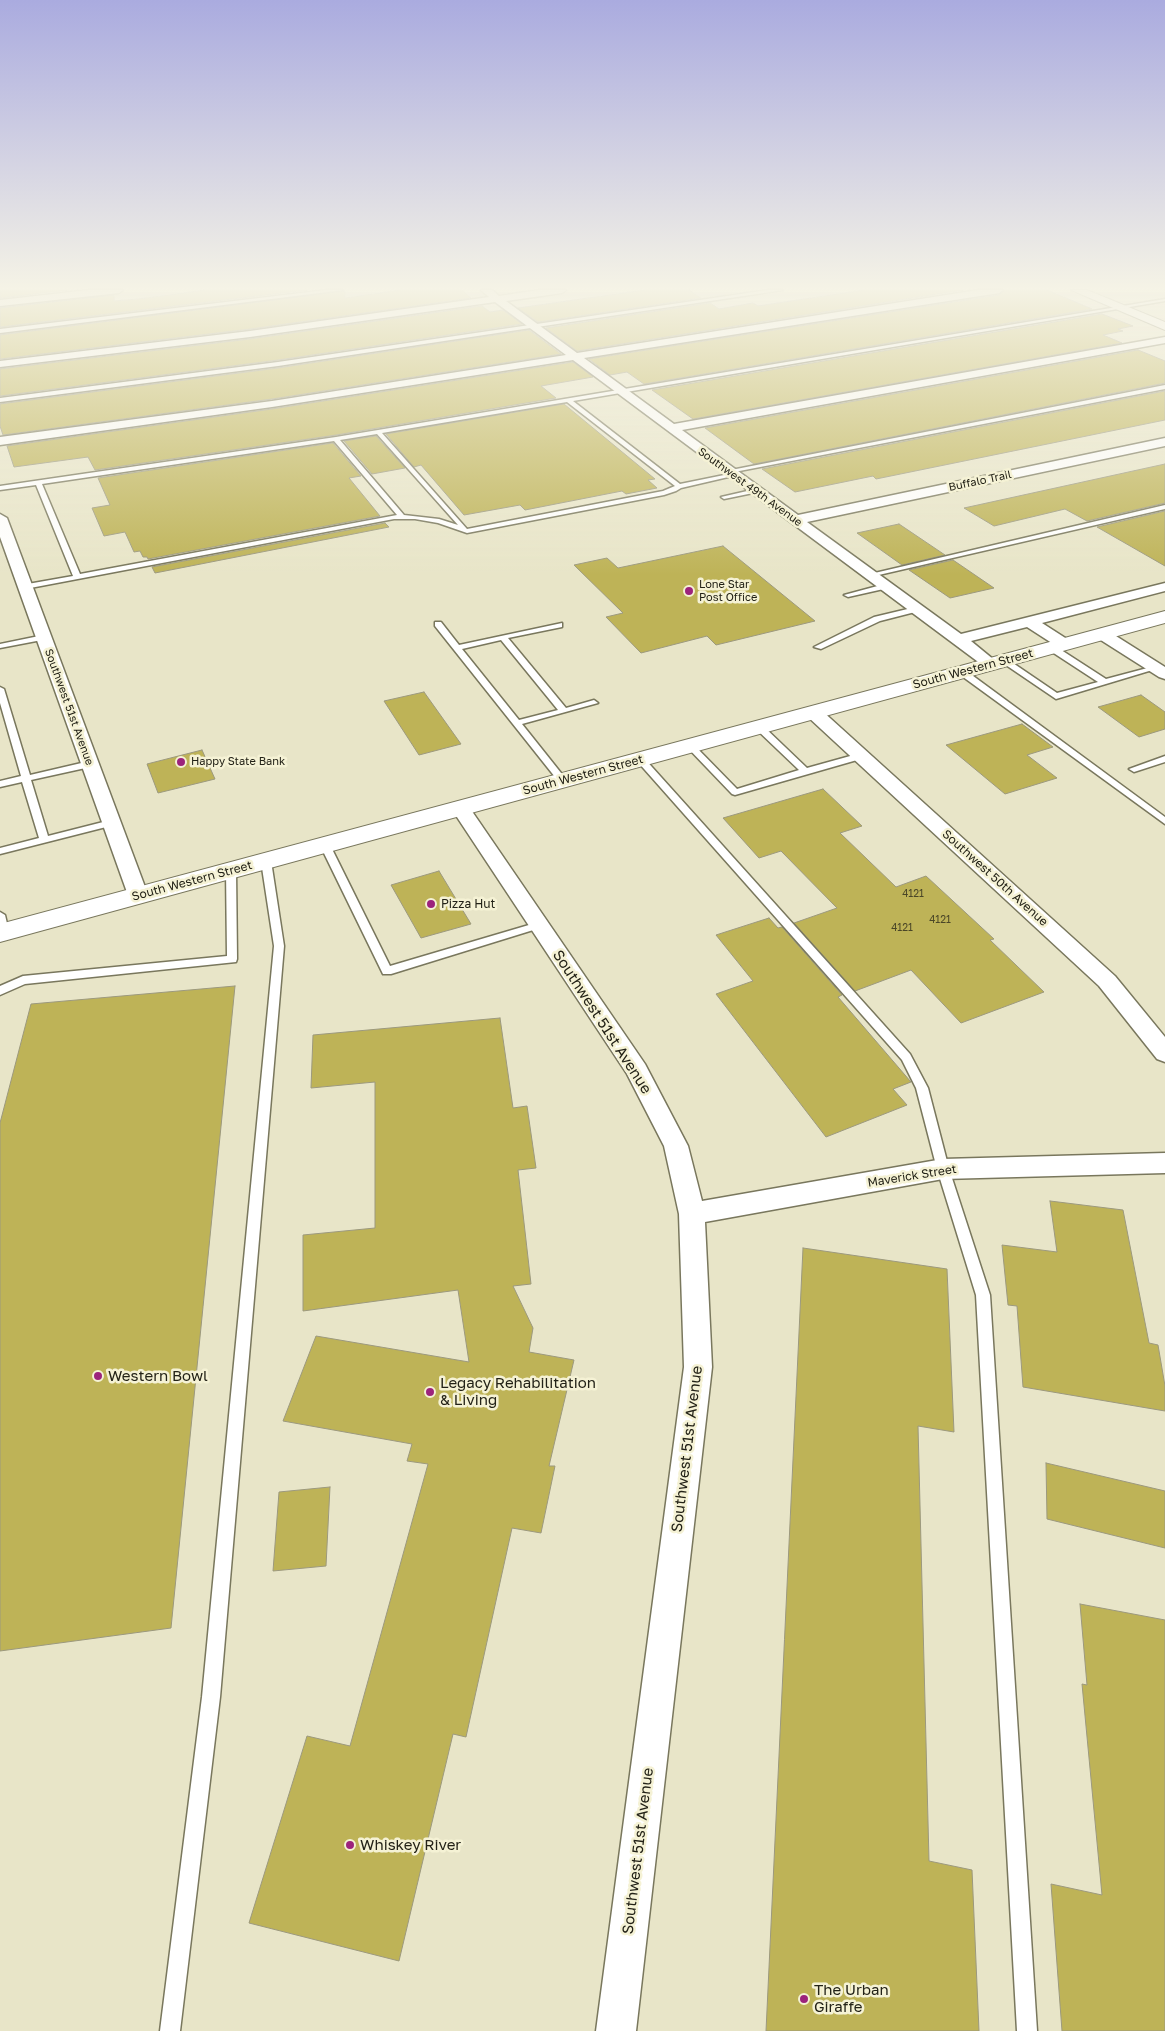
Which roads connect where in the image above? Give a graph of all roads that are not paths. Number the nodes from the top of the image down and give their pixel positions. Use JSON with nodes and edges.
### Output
{"nodes":[{"id":1,"x":125,"y":385,"type":"edge"},
{"id":2,"x":396,"y":385,"type":"edge"},
{"id":3,"x":612,"y":385,"type":"edge"},
{"id":4,"x":657,"y":385,"type":"edge"},
{"id":5,"x":914,"y":385,"type":"edge"},
{"id":6,"x":1165,"y":387,"type":"edge"},
{"id":7,"x":620,"y":391,"type":"junction"},
{"id":8,"x":0,"y":400,"type":"edge"},
{"id":9,"x":568,"y":400,"type":"junction"},
{"id":10,"x":671,"y":428,"type":"junction"},
{"id":11,"x":378,"y":432,"type":"junction"},
{"id":12,"x":336,"y":439,"type":"junction"},
{"id":13,"x":0,"y":441,"type":"edge"},
{"id":14,"x":1165,"y":442,"type":"edge"},
{"id":15,"x":732,"y":473,"type":"junction"},
{"id":16,"x":38,"y":483,"type":"junction"},
{"id":17,"x":679,"y":486,"type":"junction"},
{"id":18,"x":0,"y":488,"type":"edge"},
{"id":19,"x":756,"y":491,"type":"junction"},
{"id":20,"x":724,"y":497,"type":"dead end"},
{"id":21,"x":1165,"y":507,"type":"edge"},
{"id":22,"x":402,"y":517,"type":"junction"},
{"id":23,"x":0,"y":518,"type":"edge"},
{"id":24,"x":795,"y":520,"type":"junction"},
{"id":25,"x":467,"y":531,"type":"junction"},
{"id":26,"x":5,"y":546,"type":"edge"},
{"id":27,"x":870,"y":575,"type":"junction"},
{"id":28,"x":77,"y":577,"type":"junction"},
{"id":29,"x":885,"y":586,"type":"junction"},
{"id":30,"x":25,"y":587,"type":"junction"},
{"id":31,"x":1165,"y":587,"type":"edge"},
{"id":32,"x":848,"y":595,"type":"dead end"},
{"id":33,"x":916,"y":609,"type":"junction"},
{"id":34,"x":1165,"y":617,"type":"edge"},
{"id":35,"x":1030,"y":622,"type":"junction"},
{"id":36,"x":438,"y":624,"type":"dead end"},
{"id":37,"x":559,"y":625,"type":"dead end"},
{"id":38,"x":1102,"y":634,"type":"junction"},
{"id":39,"x":44,"y":637,"type":"junction"},
{"id":40,"x":502,"y":637,"type":"junction"},
{"id":41,"x":958,"y":640,"type":"junction"},
{"id":42,"x":0,"y":646,"type":"edge"},
{"id":43,"x":1058,"y":646,"type":"junction"},
{"id":44,"x":818,"y":647,"type":"dead end"},
{"id":45,"x":457,"y":648,"type":"junction"},
{"id":46,"x":998,"y":663,"type":"junction"},
{"id":47,"x":1160,"y":671,"type":"edge"},
{"id":48,"x":962,"y":672,"type":"junction"},
{"id":49,"x":1104,"y":682,"type":"junction"},
{"id":50,"x":0,"y":689,"type":"edge"},
{"id":51,"x":594,"y":703,"type":"dead end"},
{"id":52,"x":564,"y":711,"type":"junction"},
{"id":53,"x":814,"y":713,"type":"junction"},
{"id":54,"x":516,"y":723,"type":"junction"},
{"id":55,"x":759,"y":727,"type":"junction"},
{"id":56,"x":690,"y":746,"type":"junction"},
{"id":57,"x":861,"y":756,"type":"junction"},
{"id":58,"x":1165,"y":759,"type":"edge"},
{"id":59,"x":640,"y":760,"type":"junction"},
{"id":60,"x":90,"y":764,"type":"junction"},
{"id":61,"x":1134,"y":769,"type":"dead end"},
{"id":62,"x":805,"y":771,"type":"junction"},
{"id":63,"x":26,"y":778,"type":"junction"},
{"id":64,"x":562,"y":780,"type":"junction"},
{"id":65,"x":0,"y":784,"type":"edge"},
{"id":66,"x":460,"y":808,"type":"junction"},
{"id":67,"x":1165,"y":821,"type":"edge"},
{"id":68,"x":112,"y":823,"type":"junction"},
{"id":69,"x":44,"y":840,"type":"junction"},
{"id":70,"x":325,"y":844,"type":"junction"},
{"id":71,"x":0,"y":851,"type":"edge"},
{"id":72,"x":266,"y":860,"type":"junction"},
{"id":73,"x":231,"y":870,"type":"junction"},
{"id":74,"x":138,"y":895,"type":"junction"},
{"id":75,"x":539,"y":925,"type":"junction"},
{"id":76,"x":1,"y":927,"type":"edge"},
{"id":77,"x":0,"y":991,"type":"edge"},
{"id":78,"x":1165,"y":1054,"type":"edge"},
{"id":79,"x":1165,"y":1163,"type":"edge"},
{"id":80,"x":943,"y":1169,"type":"junction"},
{"id":81,"x":692,"y":1214,"type":"junction"},
{"id":82,"x":170,"y":2031,"type":"edge"},
{"id":83,"x":616,"y":2031,"type":"edge"},
{"id":84,"x":1027,"y":2031,"type":"edge"}],
"edges":[{"from":1,"to":8,"type":"lane"},
{"from":2,"to":13,"type":"street"},
{"from":3,"to":7,"type":"street","name":"Southwest 49th Avenue"},
{"from":4,"to":7,"type":"lane"},
{"from":5,"to":10,"type":"street"},
{"from":6,"to":15,"type":"lane"},
{"from":7,"to":9,"type":"lane"},
{"from":7,"to":10,"type":"street","name":"Southwest 49th Avenue"},
{"from":9,"to":11,"type":"lane"},
{"from":9,"to":17,"type":"lane"},
{"from":10,"to":15,"type":"street","name":"Southwest 49th Avenue"},
{"from":11,"to":12,"type":"lane"},
{"from":11,"to":25,"type":"lane"},
{"from":12,"to":16,"type":"lane"},
{"from":12,"to":22,"type":"lane"},
{"from":14,"to":24,"type":"street","name":"Buffalo Trail"},
{"from":15,"to":17,"type":"lane"},
{"from":15,"to":19,"type":"street","name":"Southwest 49th Avenue"},
{"from":16,"to":18,"type":"lane"},
{"from":16,"to":28,"type":"lane"},
{"from":17,"to":25,"type":"lane"},
{"from":19,"to":20,"type":"lane"},
{"from":19,"to":24,"type":"street","name":"Southwest 49th Avenue"},
{"from":21,"to":27,"type":"lane"},
{"from":22,"to":25,"type":"lane"},
{"from":22,"to":28,"type":"lane"},
{"from":23,"to":26,"type":"street","name":"Southwest 51st Avenue"},
{"from":24,"to":27,"type":"street","name":"Southwest 49th Avenue"},
{"from":26,"to":30,"type":"street","name":"Southwest 51st Avenue"},
{"from":27,"to":29,"type":"street","name":"Southwest 49th Avenue"},
{"from":28,"to":30,"type":"lane"},
{"from":29,"to":32,"type":"lane"},
{"from":29,"to":33,"type":"street","name":"Southwest 49th Avenue"},
{"from":30,"to":39,"type":"street","name":"Southwest 51st Avenue"},
{"from":31,"to":35,"type":"street"},
{"from":33,"to":41,"type":"street","name":"Southwest 49th Avenue"},
{"from":33,"to":44,"type":"lane"},
{"from":34,"to":38,"type":"main road","name":"South Western Street"},
{"from":35,"to":41,"type":"street"},
{"from":35,"to":43,"type":"street"},
{"from":36,"to":45,"type":"lane"},
{"from":37,"to":40,"type":"lane"},
{"from":38,"to":43,"type":"main road","name":"South Western Street"},
{"from":38,"to":47,"type":"street"},
{"from":39,"to":42,"type":"lane"},
{"from":39,"to":60,"type":"street","name":"Southwest 51st Avenue"},
{"from":40,"to":45,"type":"lane"},
{"from":40,"to":52,"type":"lane"},
{"from":41,"to":46,"type":"street","name":"Southwest 49th Avenue"},
{"from":43,"to":46,"type":"main road","name":"South Western Street"},
{"from":43,"to":49,"type":"lane"},
{"from":45,"to":54,"type":"lane"},
{"from":46,"to":48,"type":"main road","name":"South Western Street"},
{"from":46,"to":49,"type":"lane"},
{"from":47,"to":49,"type":"lane"},
{"from":48,"to":53,"type":"main road","name":"South Western Street"},
{"from":48,"to":67,"type":"lane"},
{"from":50,"to":63,"type":"lane"},
{"from":51,"to":52,"type":"lane"},
{"from":52,"to":54,"type":"lane"},
{"from":53,"to":55,"type":"main road","name":"South Western Street"},
{"from":53,"to":57,"type":"street","name":"Southwest 50th Avenue"},
{"from":54,"to":64,"type":"lane"},
{"from":55,"to":56,"type":"main road","name":"South Western Street"},
{"from":55,"to":62,"type":"lane"},
{"from":56,"to":59,"type":"main road","name":"South Western Street"},
{"from":56,"to":62,"type":"lane"},
{"from":57,"to":62,"type":"lane"},
{"from":57,"to":78,"type":"street","name":"Southwest 50th Avenue"},
{"from":58,"to":61,"type":"lane"},
{"from":59,"to":64,"type":"main road","name":"South Western Street"},
{"from":59,"to":80,"type":"lane"},
{"from":60,"to":63,"type":"lane"},
{"from":60,"to":68,"type":"street","name":"Southwest 51st Avenue"},
{"from":63,"to":65,"type":"lane"},
{"from":63,"to":69,"type":"lane"},
{"from":64,"to":66,"type":"main road","name":"South Western Street"},
{"from":66,"to":70,"type":"main road","name":"South Western Street"},
{"from":66,"to":75,"type":"street","name":"Southwest 51st Avenue"},
{"from":68,"to":69,"type":"lane"},
{"from":68,"to":74,"type":"street","name":"Southwest 51st Avenue"},
{"from":69,"to":71,"type":"lane"},
{"from":70,"to":72,"type":"main road","name":"South Western Street"},
{"from":70,"to":75,"type":"lane"},
{"from":72,"to":73,"type":"main road","name":"South Western Street"},
{"from":72,"to":82,"type":"lane"},
{"from":73,"to":74,"type":"main road","name":"South Western Street"},
{"from":73,"to":77,"type":"lane"},
{"from":74,"to":76,"type":"main road","name":"South Western Street"},
{"from":75,"to":81,"type":"street","name":"Southwest 51st Avenue"},
{"from":79,"to":80,"type":"street","name":"Maverick Street"},
{"from":80,"to":81,"type":"street","name":"Maverick Street"},
{"from":80,"to":84,"type":"lane"},
{"from":81,"to":83,"type":"street","name":"Southwest 51st Avenue"}]}
